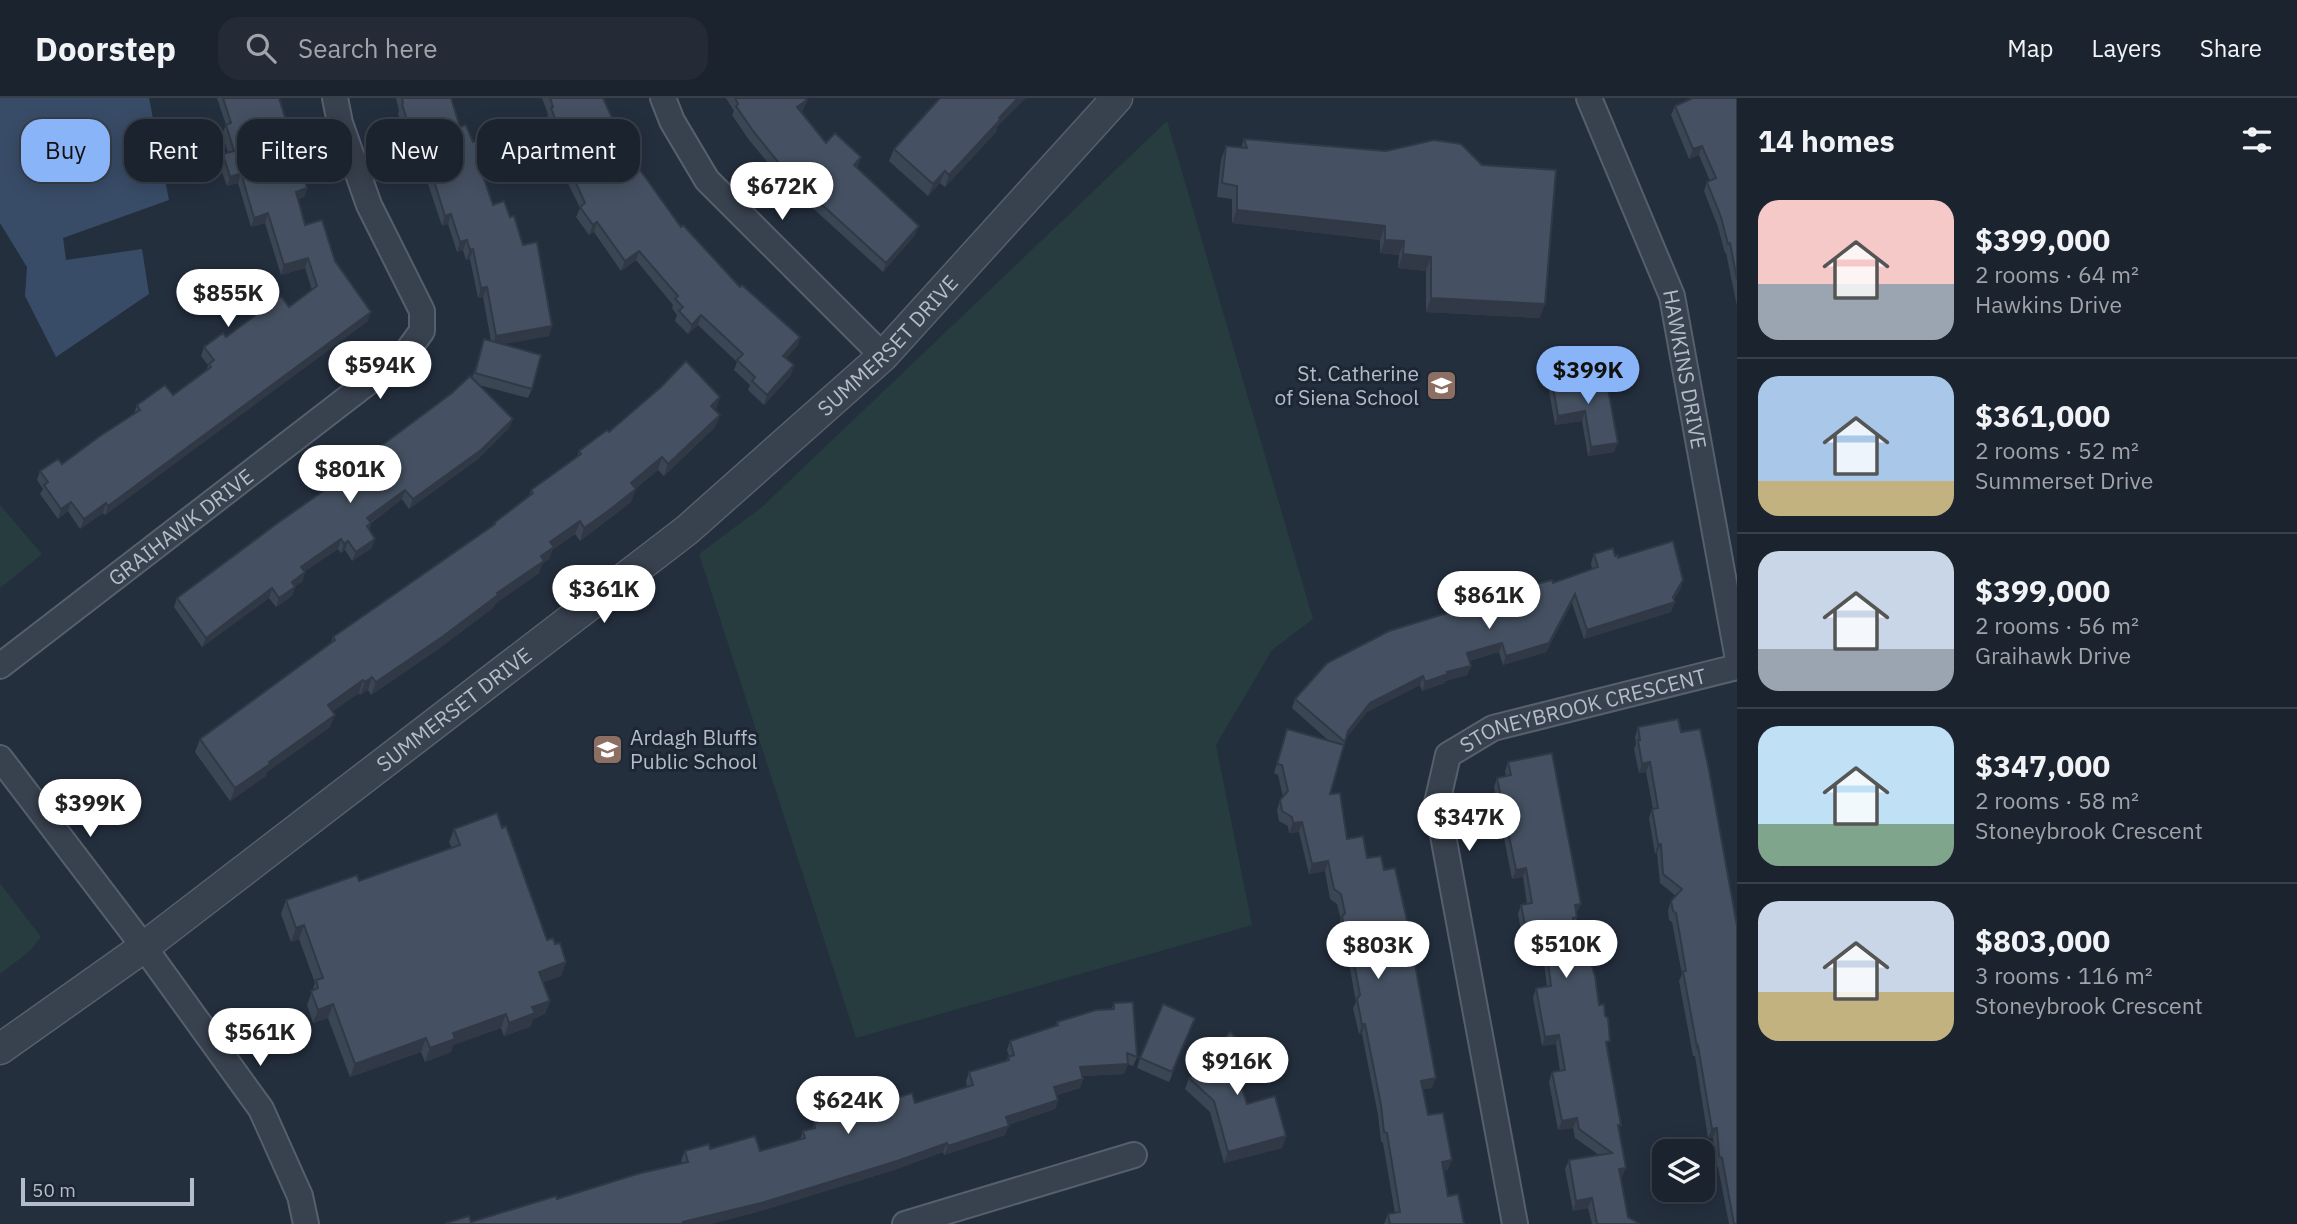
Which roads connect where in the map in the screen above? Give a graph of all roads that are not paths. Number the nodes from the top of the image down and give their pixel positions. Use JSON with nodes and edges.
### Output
{"nodes":[{"id":1,"x":335,"y":98,"type":"edge"},
{"id":2,"x":663,"y":98,"type":"edge"},
{"id":3,"x":1117,"y":98,"type":"edge"},
{"id":4,"x":1589,"y":98,"type":"edge"},
{"id":5,"x":883,"y":356,"type":"junction"},
{"id":6,"x":1737,"y":654,"type":"edge"},
{"id":7,"x":0,"y":666,"type":"edge"},
{"id":8,"x":1737,"y":667,"type":"edge"},
{"id":9,"x":0,"y":758,"type":"edge"},
{"id":10,"x":144,"y":947,"type":"junction"},
{"id":11,"x":0,"y":1049,"type":"edge"},
{"id":12,"x":1134,"y":1155,"type":"dead end"},
{"id":13,"x":306,"y":1224,"type":"edge"},
{"id":14,"x":905,"y":1224,"type":"edge"},
{"id":15,"x":1515,"y":1224,"type":"edge"}],
"edges":[{"from":1,"to":7,"type":"street","name":"GRAIHAWK DRIVE"},
{"from":2,"to":5,"type":"street"},
{"from":3,"to":5,"type":"street","name":"SUMMERSET DRIVE"},
{"from":4,"to":6,"type":"street","name":"HAWKINS DRIVE"},
{"from":5,"to":10,"type":"street","name":"SUMMERSET DRIVE"},
{"from":8,"to":15,"type":"street","name":"STONEYBROOK CRESCENT"},
{"from":9,"to":10,"type":"street"},
{"from":10,"to":11,"type":"street","name":"SUMMERSET DRIVE"},
{"from":10,"to":13,"type":"street"},
{"from":12,"to":14,"type":"street"}]}
